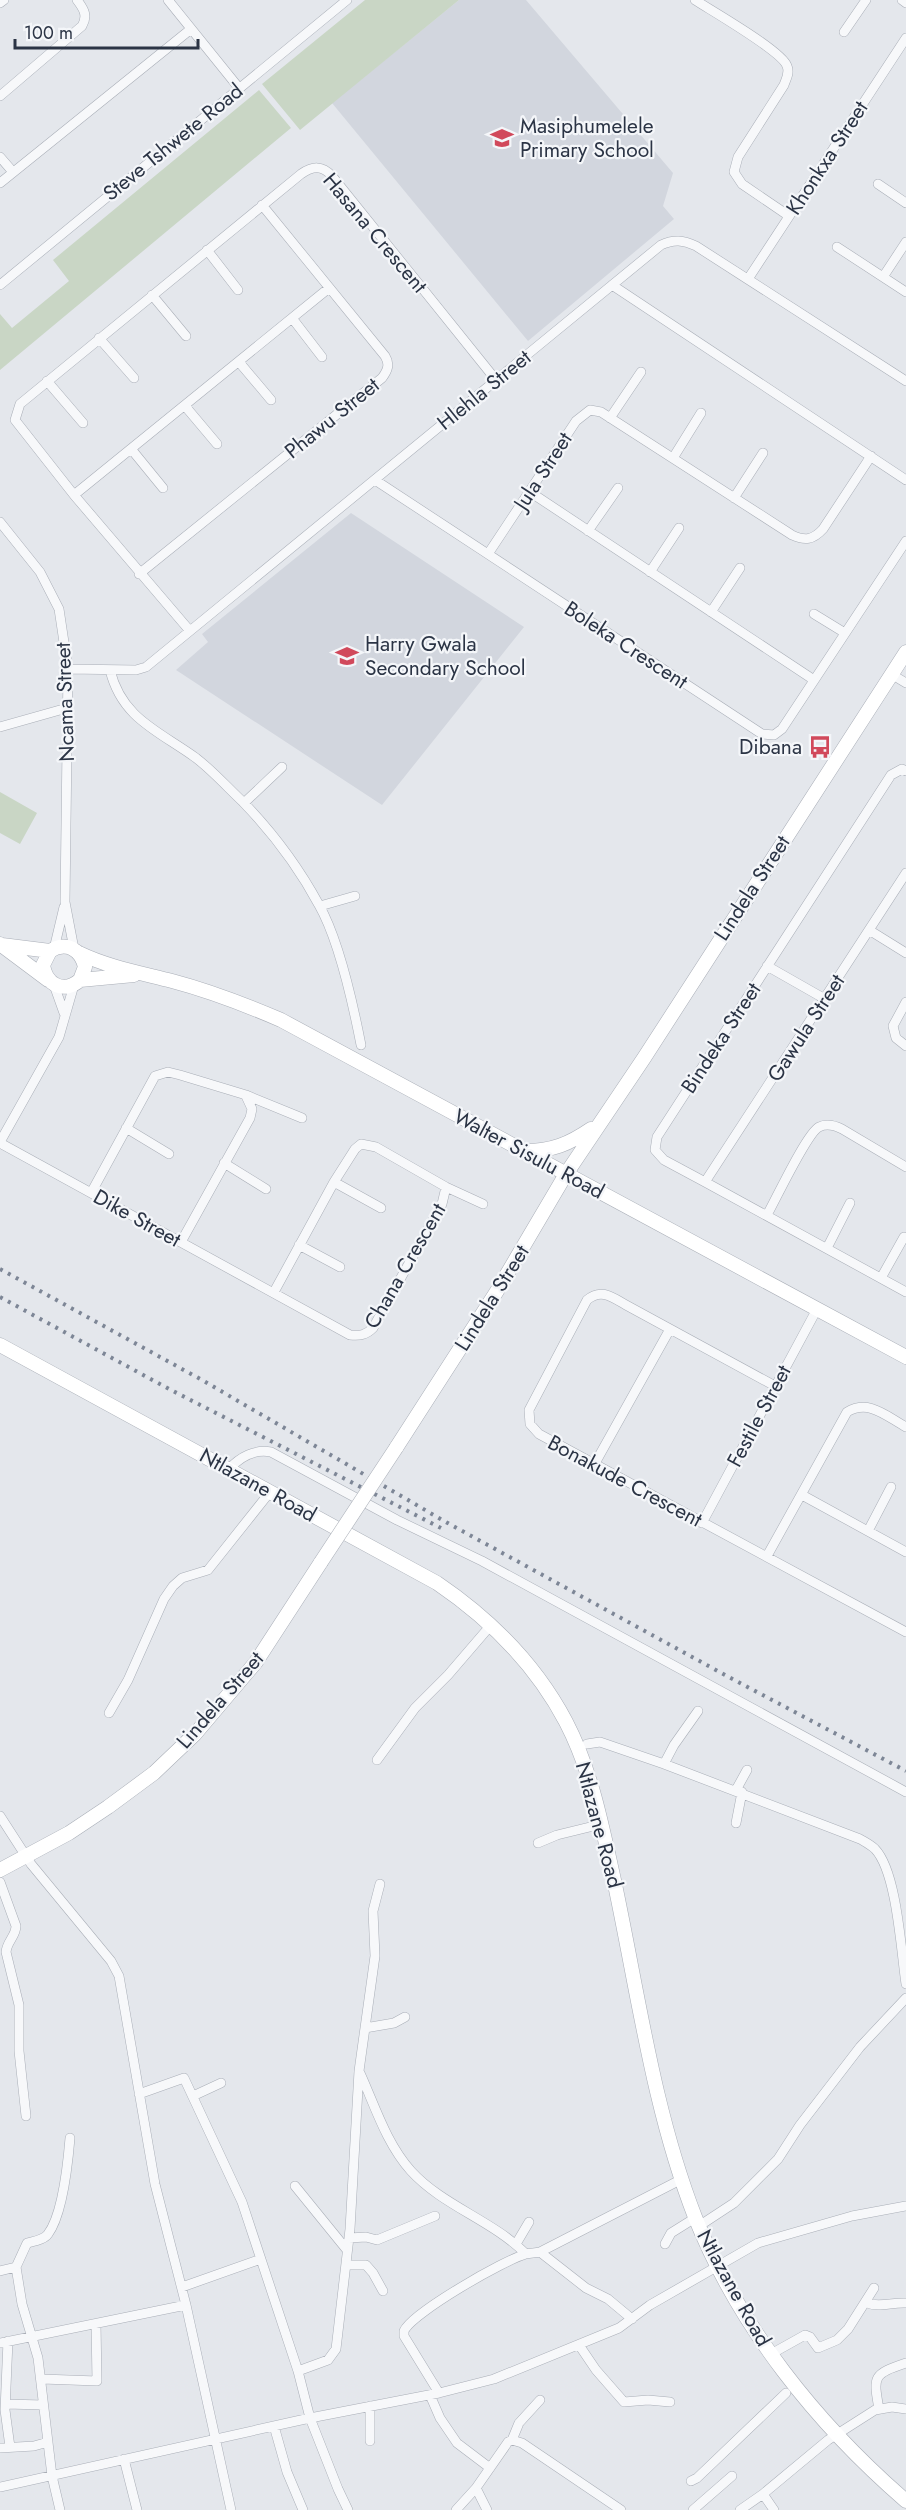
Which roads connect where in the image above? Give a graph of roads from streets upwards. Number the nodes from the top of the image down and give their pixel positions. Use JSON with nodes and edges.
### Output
{"nodes":[{"id":1,"x":4,"y":0,"type":"edge"},
{"id":2,"x":77,"y":0,"type":"edge"},
{"id":3,"x":168,"y":0,"type":"edge"},
{"id":4,"x":347,"y":0,"type":"edge"},
{"id":5,"x":695,"y":0,"type":"edge"},
{"id":6,"x":866,"y":0,"type":"edge"},
{"id":7,"x":902,"y":0,"type":"edge"},
{"id":8,"x":0,"y":3,"type":"edge"},
{"id":9,"x":906,"y":3,"type":"edge"},
{"id":10,"x":191,"y":29,"type":"junction"},
{"id":11,"x":844,"y":32,"type":"dead end"},
{"id":12,"x":906,"y":38,"type":"edge"},
{"id":13,"x":239,"y":88,"type":"junction"},
{"id":14,"x":0,"y":96,"type":"edge"},
{"id":15,"x":0,"y":157,"type":"edge"},
{"id":16,"x":13,"y":172,"type":"junction"},
{"id":17,"x":0,"y":183,"type":"edge"},
{"id":18,"x":879,"y":184,"type":"dead end"},
{"id":19,"x":906,"y":203,"type":"edge"},
{"id":20,"x":262,"y":205,"type":"junction"},
{"id":21,"x":789,"y":216,"type":"junction"},
{"id":22,"x":906,"y":242,"type":"edge"},
{"id":23,"x":837,"y":247,"type":"dead end"},
{"id":24,"x":207,"y":250,"type":"junction"},
{"id":25,"x":883,"y":278,"type":"junction"},
{"id":26,"x":748,"y":279,"type":"junction"},
{"id":27,"x":0,"y":285,"type":"edge"},
{"id":28,"x":612,"y":285,"type":"junction"},
{"id":29,"x":329,"y":288,"type":"junction"},
{"id":30,"x":238,"y":290,"type":"dead end"},
{"id":31,"x":906,"y":292,"type":"edge"},
{"id":32,"x":152,"y":295,"type":"junction"},
{"id":33,"x":292,"y":318,"type":"junction"},
{"id":34,"x":186,"y":336,"type":"dead end"},
{"id":35,"x":99,"y":338,"type":"junction"},
{"id":36,"x":322,"y":357,"type":"dead end"},
{"id":37,"x":239,"y":362,"type":"junction"},
{"id":38,"x":641,"y":372,"type":"dead end"},
{"id":39,"x":134,"y":378,"type":"dead end"},
{"id":40,"x":496,"y":380,"type":"junction"},
{"id":41,"x":47,"y":381,"type":"junction"},
{"id":42,"x":906,"y":381,"type":"edge"},
{"id":43,"x":271,"y":400,"type":"dead end"},
{"id":44,"x":185,"y":406,"type":"junction"},
{"id":45,"x":701,"y":413,"type":"dead end"},
{"id":46,"x":610,"y":418,"type":"junction"},
{"id":47,"x":82,"y":423,"type":"dead end"},
{"id":48,"x":217,"y":444,"type":"dead end"},
{"id":49,"x":132,"y":450,"type":"junction"},
{"id":50,"x":763,"y":453,"type":"dead end"},
{"id":51,"x":871,"y":456,"type":"junction"},
{"id":52,"x":673,"y":458,"type":"junction"},
{"id":53,"x":375,"y":480,"type":"junction"},
{"id":54,"x":906,"y":480,"type":"edge"},
{"id":55,"x":163,"y":488,"type":"dead end"},
{"id":56,"x":618,"y":488,"type":"dead end"},
{"id":57,"x":530,"y":492,"type":"junction"},
{"id":58,"x":74,"y":495,"type":"junction"},
{"id":59,"x":734,"y":498,"type":"junction"},
{"id":60,"x":0,"y":522,"type":"edge"},
{"id":61,"x":680,"y":528,"type":"dead end"},
{"id":62,"x":588,"y":531,"type":"junction"},
{"id":63,"x":906,"y":541,"type":"edge"},
{"id":64,"x":488,"y":554,"type":"junction"},
{"id":65,"x":740,"y":568,"type":"dead end"},
{"id":66,"x":650,"y":572,"type":"junction"},
{"id":67,"x":140,"y":574,"type":"junction"},
{"id":68,"x":711,"y":612,"type":"junction"},
{"id":69,"x":814,"y":614,"type":"dead end"},
{"id":70,"x":190,"y":631,"type":"junction"},
{"id":71,"x":845,"y":633,"type":"junction"},
{"id":72,"x":906,"y":652,"type":"edge"},
{"id":73,"x":68,"y":669,"type":"junction"},
{"id":74,"x":110,"y":670,"type":"junction"},
{"id":75,"x":891,"y":674,"type":"junction"},
{"id":76,"x":814,"y":680,"type":"junction"},
{"id":77,"x":906,"y":683,"type":"edge"},
{"id":78,"x":67,"y":708,"type":"junction"},
{"id":79,"x":0,"y":727,"type":"edge"},
{"id":80,"x":282,"y":767,"type":"dead end"},
{"id":81,"x":906,"y":771,"type":"edge"},
{"id":82,"x":244,"y":803,"type":"junction"},
{"id":83,"x":906,"y":873,"type":"edge"},
{"id":84,"x":355,"y":896,"type":"dead end"},
{"id":85,"x":65,"y":902,"type":"junction"},
{"id":86,"x":320,"y":906,"type":"junction"},
{"id":87,"x":869,"y":930,"type":"junction"},
{"id":88,"x":0,"y":944,"type":"edge"},
{"id":89,"x":52,"y":950,"type":"junction"},
{"id":90,"x":76,"y":951,"type":"junction"},
{"id":91,"x":906,"y":953,"type":"edge"},
{"id":92,"x":767,"y":966,"type":"junction"},
{"id":93,"x":143,"y":975,"type":"junction"},
{"id":94,"x":51,"y":983,"type":"junction"},
{"id":95,"x":77,"y":983,"type":"junction"},
{"id":96,"x":825,"y":999,"type":"junction"},
{"id":97,"x":906,"y":1002,"type":"edge"},
{"id":98,"x":64,"y":1013,"type":"junction"},
{"id":99,"x":361,"y":1045,"type":"dead end"},
{"id":100,"x":906,"y":1046,"type":"edge"},
{"id":101,"x":246,"y":1095,"type":"junction"},
{"id":102,"x":302,"y":1118,"type":"dead end"},
{"id":103,"x":598,"y":1124,"type":"junction"},
{"id":104,"x":126,"y":1128,"type":"junction"},
{"id":105,"x":0,"y":1142,"type":"edge"},
{"id":106,"x":523,"y":1151,"type":"junction"},
{"id":107,"x":169,"y":1154,"type":"dead end"},
{"id":108,"x":224,"y":1164,"type":"junction"},
{"id":109,"x":906,"y":1167,"type":"edge"},
{"id":110,"x":566,"y":1174,"type":"junction"},
{"id":111,"x":334,"y":1182,"type":"junction"},
{"id":112,"x":705,"y":1182,"type":"junction"},
{"id":113,"x":446,"y":1186,"type":"junction"},
{"id":114,"x":266,"y":1189,"type":"dead end"},
{"id":115,"x":91,"y":1193,"type":"junction"},
{"id":116,"x":850,"y":1203,"type":"dead end"},
{"id":117,"x":483,"y":1204,"type":"dead end"},
{"id":118,"x":381,"y":1208,"type":"dead end"},
{"id":119,"x":767,"y":1215,"type":"junction"},
{"id":120,"x":904,"y":1237,"type":"dead end"},
{"id":121,"x":182,"y":1242,"type":"junction"},
{"id":122,"x":300,"y":1245,"type":"junction"},
{"id":123,"x":827,"y":1248,"type":"junction"},
{"id":124,"x":340,"y":1267,"type":"dead end"},
{"id":125,"x":881,"y":1278,"type":"junction"},
{"id":126,"x":274,"y":1292,"type":"junction"},
{"id":127,"x":906,"y":1292,"type":"edge"},
{"id":128,"x":817,"y":1309,"type":"junction"},
{"id":129,"x":670,"y":1329,"type":"junction"},
{"id":130,"x":0,"y":1345,"type":"edge"},
{"id":131,"x":906,"y":1358,"type":"edge"},
{"id":132,"x":775,"y":1386,"type":"junction"},
{"id":133,"x":906,"y":1427,"type":"edge"},
{"id":134,"x":594,"y":1465,"type":"junction"},
{"id":135,"x":229,"y":1469,"type":"junction"},
{"id":136,"x":891,"y":1487,"type":"dead end"},
{"id":137,"x":270,"y":1492,"type":"junction"},
{"id":138,"x":802,"y":1496,"type":"junction"},
{"id":139,"x":702,"y":1523,"type":"junction"},
{"id":140,"x":868,"y":1531,"type":"junction"},
{"id":141,"x":906,"y":1552,"type":"edge"},
{"id":142,"x":767,"y":1556,"type":"junction"},
{"id":143,"x":491,"y":1625,"type":"junction"},
{"id":144,"x":906,"y":1632,"type":"edge"},
{"id":145,"x":698,"y":1711,"type":"dead end"},
{"id":146,"x":109,"y":1713,"type":"dead end"},
{"id":147,"x":587,"y":1744,"type":"dead end"},
{"id":148,"x":377,"y":1760,"type":"dead end"},
{"id":149,"x":664,"y":1764,"type":"junction"},
{"id":150,"x":747,"y":1770,"type":"dead end"},
{"id":151,"x":739,"y":1791,"type":"junction"},
{"id":152,"x":906,"y":1792,"type":"edge"},
{"id":153,"x":0,"y":1816,"type":"edge"},
{"id":154,"x":735,"y":1823,"type":"dead end"},
{"id":155,"x":602,"y":1824,"type":"junction"},
{"id":156,"x":538,"y":1844,"type":"dead end"},
{"id":157,"x":25,"y":1856,"type":"junction"},
{"id":158,"x":0,"y":1870,"type":"edge"},
{"id":159,"x":0,"y":1882,"type":"edge"},
{"id":160,"x":380,"y":1884,"type":"dead end"},
{"id":161,"x":906,"y":1984,"type":"edge"},
{"id":162,"x":906,"y":1998,"type":"edge"},
{"id":163,"x":405,"y":2017,"type":"dead end"},
{"id":164,"x":366,"y":2028,"type":"junction"},
{"id":165,"x":359,"y":2071,"type":"junction"},
{"id":166,"x":221,"y":2083,"type":"dead end"},
{"id":167,"x":140,"y":2094,"type":"junction"},
{"id":168,"x":193,"y":2096,"type":"junction"},
{"id":169,"x":26,"y":2116,"type":"dead end"},
{"id":170,"x":70,"y":2138,"type":"dead end"},
{"id":171,"x":682,"y":2179,"type":"junction"},
{"id":172,"x":295,"y":2186,"type":"dead end"},
{"id":173,"x":906,"y":2206,"type":"edge"},
{"id":174,"x":435,"y":2216,"type":"dead end"},
{"id":175,"x":529,"y":2222,"type":"dead end"},
{"id":176,"x":697,"y":2222,"type":"junction"},
{"id":177,"x":349,"y":2238,"type":"junction"},
{"id":178,"x":516,"y":2244,"type":"junction"},
{"id":179,"x":665,"y":2244,"type":"dead end"},
{"id":180,"x":347,"y":2250,"type":"junction"},
{"id":181,"x":540,"y":2252,"type":"junction"},
{"id":182,"x":526,"y":2254,"type":"junction"},
{"id":183,"x":261,"y":2259,"type":"junction"},
{"id":184,"x":718,"y":2264,"type":"junction"},
{"id":185,"x":347,"y":2265,"type":"junction"},
{"id":186,"x":16,"y":2267,"type":"junction"},
{"id":187,"x":0,"y":2271,"type":"edge"},
{"id":188,"x":182,"y":2287,"type":"junction"},
{"id":189,"x":874,"y":2288,"type":"dead end"},
{"id":190,"x":382,"y":2291,"type":"dead end"},
{"id":191,"x":867,"y":2303,"type":"junction"},
{"id":192,"x":906,"y":2303,"type":"edge"},
{"id":193,"x":186,"y":2305,"type":"junction"},
{"id":194,"x":632,"y":2319,"type":"junction"},
{"id":195,"x":96,"y":2324,"type":"junction"},
{"id":196,"x":33,"y":2336,"type":"junction"},
{"id":197,"x":4,"y":2342,"type":"edge"},
{"id":198,"x":579,"y":2345,"type":"junction"},
{"id":199,"x":771,"y":2354,"type":"junction"},
{"id":200,"x":906,"y":2363,"type":"edge"},
{"id":201,"x":298,"y":2371,"type":"junction"},
{"id":202,"x":42,"y":2379,"type":"junction"},
{"id":203,"x":786,"y":2393,"type":"dead end"},
{"id":204,"x":434,"y":2394,"type":"junction"},
{"id":205,"x":540,"y":2400,"type":"dead end"},
{"id":206,"x":670,"y":2402,"type":"dead end"},
{"id":207,"x":6,"y":2404,"type":"junction"},
{"id":208,"x":43,"y":2405,"type":"junction"},
{"id":209,"x":370,"y":2406,"type":"junction"},
{"id":210,"x":879,"y":2409,"type":"junction"},
{"id":211,"x":906,"y":2409,"type":"edge"},
{"id":212,"x":310,"y":2418,"type":"junction"},
{"id":213,"x":274,"y":2426,"type":"junction"},
{"id":214,"x":837,"y":2434,"type":"junction"},
{"id":215,"x":215,"y":2440,"type":"junction"},
{"id":216,"x":512,"y":2440,"type":"junction"},
{"id":217,"x":370,"y":2441,"type":"dead end"},
{"id":218,"x":48,"y":2442,"type":"junction"},
{"id":219,"x":5,"y":2447,"type":"edge"},
{"id":220,"x":124,"y":2459,"type":"junction"},
{"id":221,"x":490,"y":2468,"type":"junction"},
{"id":222,"x":52,"y":2476,"type":"junction"},
{"id":223,"x":732,"y":2476,"type":"dead end"},
{"id":224,"x":691,"y":2481,"type":"dead end"},
{"id":225,"x":0,"y":2487,"type":"edge"},
{"id":226,"x":476,"y":2488,"type":"junction"},
{"id":227,"x":763,"y":2494,"type":"junction"},
{"id":228,"x":906,"y":2501,"type":"edge"},
{"id":229,"x":60,"y":2510,"type":"edge"},
{"id":230,"x":137,"y":2510,"type":"edge"},
{"id":231,"x":231,"y":2510,"type":"edge"},
{"id":232,"x":303,"y":2510,"type":"edge"},
{"id":233,"x":348,"y":2510,"type":"edge"},
{"id":234,"x":456,"y":2510,"type":"edge"},
{"id":235,"x":487,"y":2510,"type":"edge"},
{"id":236,"x":621,"y":2510,"type":"edge"},
{"id":237,"x":693,"y":2510,"type":"edge"},
{"id":238,"x":740,"y":2510,"type":"edge"},
{"id":239,"x":774,"y":2510,"type":"edge"}],
"edges":[{"from":1,"to":8,"type":"street"},
{"from":2,"to":14,"type":"street"},
{"from":3,"to":10,"type":"street"},
{"from":4,"to":13,"type":"street","name":"Steve Tshwete Road"},
{"from":5,"to":21,"type":"street"},
{"from":6,"to":11,"type":"street"},
{"from":7,"to":9,"type":"street"},
{"from":10,"to":13,"type":"street"},
{"from":10,"to":16,"type":"street"},
{"from":12,"to":21,"type":"street","name":"Khonkxa Street"},
{"from":13,"to":27,"type":"street","name":"Steve Tshwete Road"},
{"from":15,"to":16,"type":"street"},
{"from":16,"to":17,"type":"street"},
{"from":18,"to":19,"type":"street"},
{"from":20,"to":24,"type":"street","name":"Hasana Crescent"},
{"from":20,"to":29,"type":"street","name":"Phawu Street"},
{"from":20,"to":40,"type":"street","name":"Hasana Crescent"},
{"from":21,"to":26,"type":"street","name":"Khonkxa Street"},
{"from":22,"to":25,"type":"street"},
{"from":23,"to":25,"type":"street"},
{"from":24,"to":30,"type":"street"},
{"from":24,"to":32,"type":"street","name":"Hasana Crescent"},
{"from":25,"to":31,"type":"street"},
{"from":26,"to":28,"type":"street","name":"Hlehla Street"},
{"from":26,"to":42,"type":"street","name":"Hlehla Street"},
{"from":28,"to":40,"type":"street","name":"Hlehla Street"},
{"from":28,"to":51,"type":"street"},
{"from":29,"to":33,"type":"street"},
{"from":29,"to":67,"type":"street","name":"Phawu Street"},
{"from":32,"to":34,"type":"street"},
{"from":32,"to":35,"type":"street","name":"Hasana Crescent"},
{"from":33,"to":36,"type":"street"},
{"from":33,"to":37,"type":"street"},
{"from":35,"to":39,"type":"street"},
{"from":35,"to":41,"type":"street","name":"Hasana Crescent"},
{"from":37,"to":43,"type":"street"},
{"from":37,"to":44,"type":"street"},
{"from":38,"to":46,"type":"street"},
{"from":40,"to":53,"type":"street","name":"Hlehla Street"},
{"from":41,"to":47,"type":"street"},
{"from":41,"to":58,"type":"street","name":"Hasana Crescent"},
{"from":44,"to":48,"type":"street"},
{"from":44,"to":49,"type":"street"},
{"from":45,"to":52,"type":"street"},
{"from":46,"to":52,"type":"street","name":"Jula Street"},
{"from":46,"to":57,"type":"street","name":"Jula Street"},
{"from":49,"to":55,"type":"street"},
{"from":49,"to":58,"type":"street"},
{"from":50,"to":59,"type":"street"},
{"from":51,"to":54,"type":"street"},
{"from":51,"to":59,"type":"street","name":"Jula Street"},
{"from":52,"to":59,"type":"street","name":"Jula Street"},
{"from":53,"to":64,"type":"street","name":"Boleka Crescent"},
{"from":53,"to":70,"type":"street","name":"Hlehla Street"},
{"from":56,"to":62,"type":"street"},
{"from":57,"to":62,"type":"street"},
{"from":57,"to":64,"type":"street","name":"Jula Street"},
{"from":58,"to":67,"type":"street","name":"Hasana Crescent"},
{"from":60,"to":73,"type":"street","name":"Ncama Street"},
{"from":61,"to":66,"type":"street"},
{"from":62,"to":66,"type":"street"},
{"from":63,"to":71,"type":"street","name":"Boleka Crescent"},
{"from":64,"to":76,"type":"street","name":"Boleka Crescent"},
{"from":65,"to":68,"type":"street"},
{"from":66,"to":68,"type":"street"},
{"from":67,"to":70,"type":"street","name":"Hasana Crescent"},
{"from":68,"to":76,"type":"street"},
{"from":69,"to":71,"type":"street"},
{"from":70,"to":74,"type":"street","name":"Hlehla Street"},
{"from":71,"to":76,"type":"street","name":"Boleka Crescent"},
{"from":72,"to":75,"type":"street","name":"Lindela Street"},
{"from":73,"to":74,"type":"street","name":"Hlehla Street"},
{"from":73,"to":78,"type":"street","name":"Ncama Street"},
{"from":74,"to":82,"type":"street"},
{"from":75,"to":77,"type":"street"},
{"from":75,"to":103,"type":"street","name":"Lindela Street"},
{"from":78,"to":79,"type":"street"},
{"from":78,"to":85,"type":"street","name":"Ncama Street"},
{"from":80,"to":82,"type":"street"},
{"from":81,"to":92,"type":"street","name":"Bindeka Street"},
{"from":82,"to":86,"type":"street"},
{"from":83,"to":87,"type":"street","name":"Gawula Street"},
{"from":84,"to":86,"type":"street"},
{"from":85,"to":89,"type":"street","name":"Ncama Street"},
{"from":85,"to":90,"type":"street","name":"Ncama Street"},
{"from":86,"to":99,"type":"street"},
{"from":87,"to":91,"type":"street"},
{"from":87,"to":96,"type":"street","name":"Gawula Street"},
{"from":88,"to":89,"type":"street"},
{"from":88,"to":94,"type":"street"},
{"from":89,"to":90,"type":"street"},
{"from":89,"to":94,"type":"street"},
{"from":90,"to":93,"type":"street","name":"Walter Sisulu Road"},
{"from":90,"to":95,"type":"street"},
{"from":92,"to":96,"type":"street"},
{"from":92,"to":112,"type":"street","name":"Bindeka Street"},
{"from":93,"to":95,"type":"street","name":"Walter Sisulu Road"},
{"from":93,"to":106,"type":"street","name":"Walter Sisulu Road"},
{"from":94,"to":95,"type":"street"},
{"from":94,"to":98,"type":"street"},
{"from":95,"to":98,"type":"street"},
{"from":96,"to":112,"type":"street","name":"Gawula Street"},
{"from":97,"to":100,"type":"street"},
{"from":98,"to":105,"type":"street"},
{"from":101,"to":102,"type":"street"},
{"from":101,"to":104,"type":"street"},
{"from":101,"to":108,"type":"street"},
{"from":103,"to":106,"type":"street"},
{"from":103,"to":110,"type":"street","name":"Lindela Street"},
{"from":104,"to":107,"type":"street"},
{"from":104,"to":115,"type":"street"},
{"from":105,"to":115,"type":"street","name":"Dike Street"},
{"from":106,"to":110,"type":"street","name":"Walter Sisulu Road"},
{"from":108,"to":114,"type":"street"},
{"from":108,"to":121,"type":"street"},
{"from":109,"to":119,"type":"street"},
{"from":110,"to":128,"type":"street","name":"Walter Sisulu Road"},
{"from":110,"to":157,"type":"street","name":"Lindela Street","bridge":true},
{"from":111,"to":113,"type":"street","name":"Chana Crescent"},
{"from":111,"to":118,"type":"street"},
{"from":111,"to":122,"type":"street","name":"Chana Crescent"},
{"from":112,"to":119,"type":"street","name":"Bindeka Street"},
{"from":113,"to":117,"type":"street","name":"Chana Crescent"},
{"from":113,"to":126,"type":"street","name":"Chana Crescent"},
{"from":115,"to":121,"type":"street","name":"Dike Street"},
{"from":116,"to":123,"type":"street"},
{"from":119,"to":123,"type":"street","name":"Bindeka Street"},
{"from":120,"to":125,"type":"street"},
{"from":121,"to":126,"type":"street","name":"Dike Street"},
{"from":122,"to":124,"type":"street"},
{"from":122,"to":126,"type":"street","name":"Chana Crescent"},
{"from":123,"to":125,"type":"street","name":"Bindeka Street"},
{"from":125,"to":127,"type":"street","name":"Bindeka Street"},
{"from":128,"to":131,"type":"street","name":"Walter Sisulu Road"},
{"from":128,"to":132,"type":"street","name":"Festile Street"},
{"from":129,"to":132,"type":"street","name":"Bonakude Crescent"},
{"from":129,"to":134,"type":"street"},
{"from":129,"to":134,"type":"street","name":"Bonakude Crescent"},
{"from":130,"to":135,"type":"street","name":"Ntlazane Road"},
{"from":132,"to":139,"type":"street","name":"Festile Street"},
{"from":133,"to":138,"type":"street"},
{"from":134,"to":139,"type":"street","name":"Bonakude Crescent"},
{"from":135,"to":137,"type":"street","name":"Ntlazane Road"},
{"from":135,"to":152,"type":"street"},
{"from":136,"to":140,"type":"street"},
{"from":137,"to":143,"type":"street","name":"Ntlazane Road"},
{"from":137,"to":146,"type":"street"},
{"from":138,"to":140,"type":"street"},
{"from":138,"to":142,"type":"street"},
{"from":139,"to":142,"type":"street","name":"Bonakude Crescent"},
{"from":140,"to":141,"type":"street"},
{"from":142,"to":144,"type":"street","name":"Bonakude Crescent"},
{"from":143,"to":148,"type":"street"},
{"from":143,"to":155,"type":"street","name":"Ntlazane Road"},
{"from":145,"to":149,"type":"street"},
{"from":147,"to":149,"type":"street"},
{"from":149,"to":151,"type":"street"},
{"from":150,"to":151,"type":"street"},
{"from":151,"to":154,"type":"street"},
{"from":151,"to":161,"type":"street"},
{"from":153,"to":157,"type":"street"},
{"from":155,"to":156,"type":"street"},
{"from":155,"to":171,"type":"street","name":"Ntlazane Road"},
{"from":157,"to":158,"type":"street","name":"Lindela Street"},
{"from":157,"to":167,"type":"street"},
{"from":159,"to":169,"type":"street"},
{"from":160,"to":164,"type":"street"},
{"from":162,"to":176,"type":"street"},
{"from":163,"to":164,"type":"street"},
{"from":164,"to":165,"type":"street"},
{"from":165,"to":177,"type":"street"},
{"from":165,"to":178,"type":"street"},
{"from":166,"to":168,"type":"street"},
{"from":167,"to":168,"type":"street"},
{"from":167,"to":188,"type":"street"},
{"from":168,"to":183,"type":"street"},
{"from":170,"to":186,"type":"street"},
{"from":171,"to":176,"type":"street","name":"Ntlazane Road"},
{"from":171,"to":181,"type":"street"},
{"from":172,"to":180,"type":"street"},
{"from":173,"to":184,"type":"street"},
{"from":174,"to":177,"type":"street"},
{"from":175,"to":178,"type":"street"},
{"from":176,"to":179,"type":"street"},
{"from":176,"to":184,"type":"street","name":"Ntlazane Road"},
{"from":177,"to":180,"type":"street"},
{"from":178,"to":182,"type":"street"},
{"from":180,"to":185,"type":"street"},
{"from":181,"to":182,"type":"street"},
{"from":181,"to":194,"type":"street"},
{"from":182,"to":204,"type":"street"},
{"from":183,"to":188,"type":"street"},
{"from":183,"to":201,"type":"street"},
{"from":184,"to":194,"type":"street"},
{"from":184,"to":199,"type":"street","name":"Ntlazane Road"},
{"from":185,"to":190,"type":"street"},
{"from":185,"to":201,"type":"street"},
{"from":186,"to":187,"type":"street"},
{"from":186,"to":196,"type":"street"},
{"from":188,"to":193,"type":"street"},
{"from":189,"to":191,"type":"street"},
{"from":191,"to":192,"type":"street"},
{"from":191,"to":199,"type":"street"},
{"from":193,"to":195,"type":"street"},
{"from":193,"to":215,"type":"street"},
{"from":194,"to":198,"type":"street"},
{"from":195,"to":196,"type":"street"},
{"from":195,"to":202,"type":"street"},
{"from":196,"to":197,"type":"street"},
{"from":196,"to":202,"type":"street"},
{"from":197,"to":207,"type":"street"},
{"from":198,"to":204,"type":"street"},
{"from":198,"to":206,"type":"street"},
{"from":199,"to":214,"type":"street","name":"Ntlazane Road"},
{"from":200,"to":210,"type":"street"},
{"from":201,"to":212,"type":"street"},
{"from":202,"to":208,"type":"street"},
{"from":203,"to":224,"type":"street"},
{"from":204,"to":209,"type":"street"},
{"from":204,"to":221,"type":"street"},
{"from":205,"to":216,"type":"street"},
{"from":207,"to":208,"type":"street"},
{"from":207,"to":219,"type":"street"},
{"from":208,"to":218,"type":"street"},
{"from":209,"to":212,"type":"street"},
{"from":209,"to":217,"type":"street"},
{"from":210,"to":211,"type":"street"},
{"from":210,"to":214,"type":"street"},
{"from":212,"to":213,"type":"street"},
{"from":212,"to":233,"type":"street"},
{"from":213,"to":215,"type":"street"},
{"from":213,"to":232,"type":"street"},
{"from":214,"to":227,"type":"street"},
{"from":214,"to":228,"type":"street","name":"Ntlazane Road"},
{"from":215,"to":220,"type":"street"},
{"from":215,"to":231,"type":"street"},
{"from":216,"to":221,"type":"street"},
{"from":216,"to":236,"type":"street"},
{"from":218,"to":219,"type":"street"},
{"from":218,"to":222,"type":"street"},
{"from":220,"to":222,"type":"street"},
{"from":220,"to":230,"type":"street"},
{"from":221,"to":226,"type":"street"},
{"from":222,"to":225,"type":"street"},
{"from":222,"to":229,"type":"street"},
{"from":223,"to":237,"type":"street"},
{"from":226,"to":234,"type":"street"},
{"from":226,"to":235,"type":"street"},
{"from":227,"to":238,"type":"street"},
{"from":227,"to":239,"type":"street"}]}
